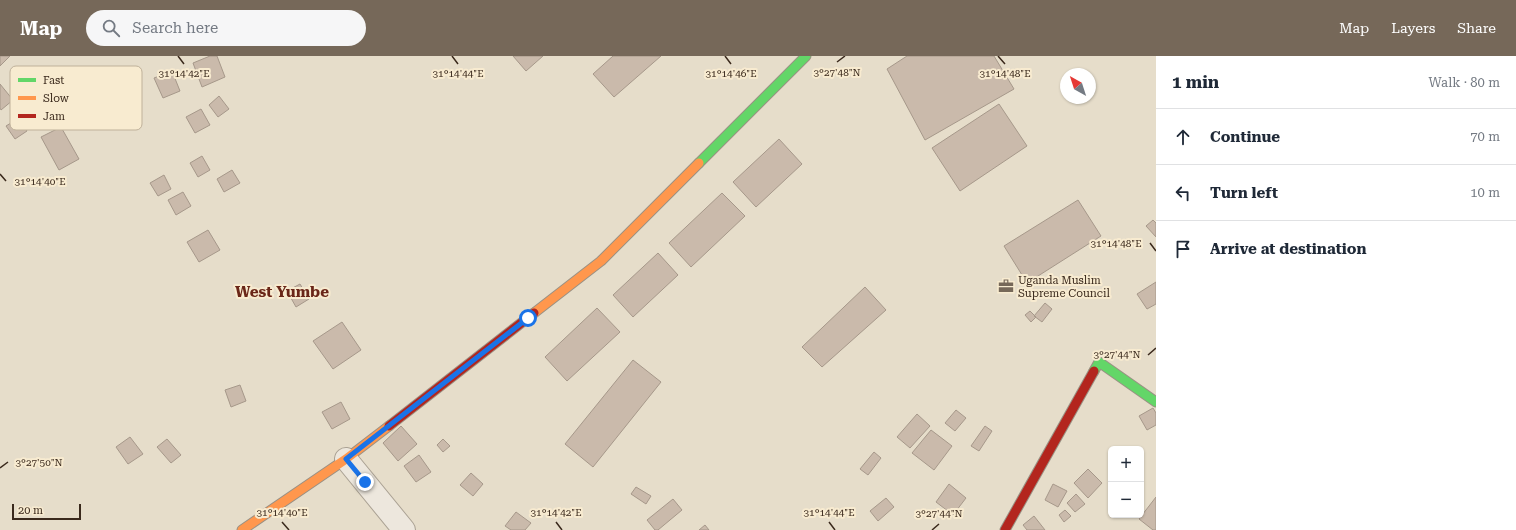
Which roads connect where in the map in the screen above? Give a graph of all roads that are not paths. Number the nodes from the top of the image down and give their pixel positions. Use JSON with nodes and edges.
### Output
{"nodes":[{"id":1,"x":806,"y":56,"type":"edge"},
{"id":2,"x":1156,"y":402,"type":"edge"},
{"id":3,"x":346,"y":459,"type":"junction"},
{"id":4,"x":242,"y":530,"type":"edge"},
{"id":5,"x":404,"y":530,"type":"edge"},
{"id":6,"x":1005,"y":530,"type":"edge"}],
"edges":[{"from":1,"to":3,"type":"street"},
{"from":2,"to":6,"type":"street"},
{"from":3,"to":4,"type":"street"},
{"from":3,"to":5,"type":"street"}]}
